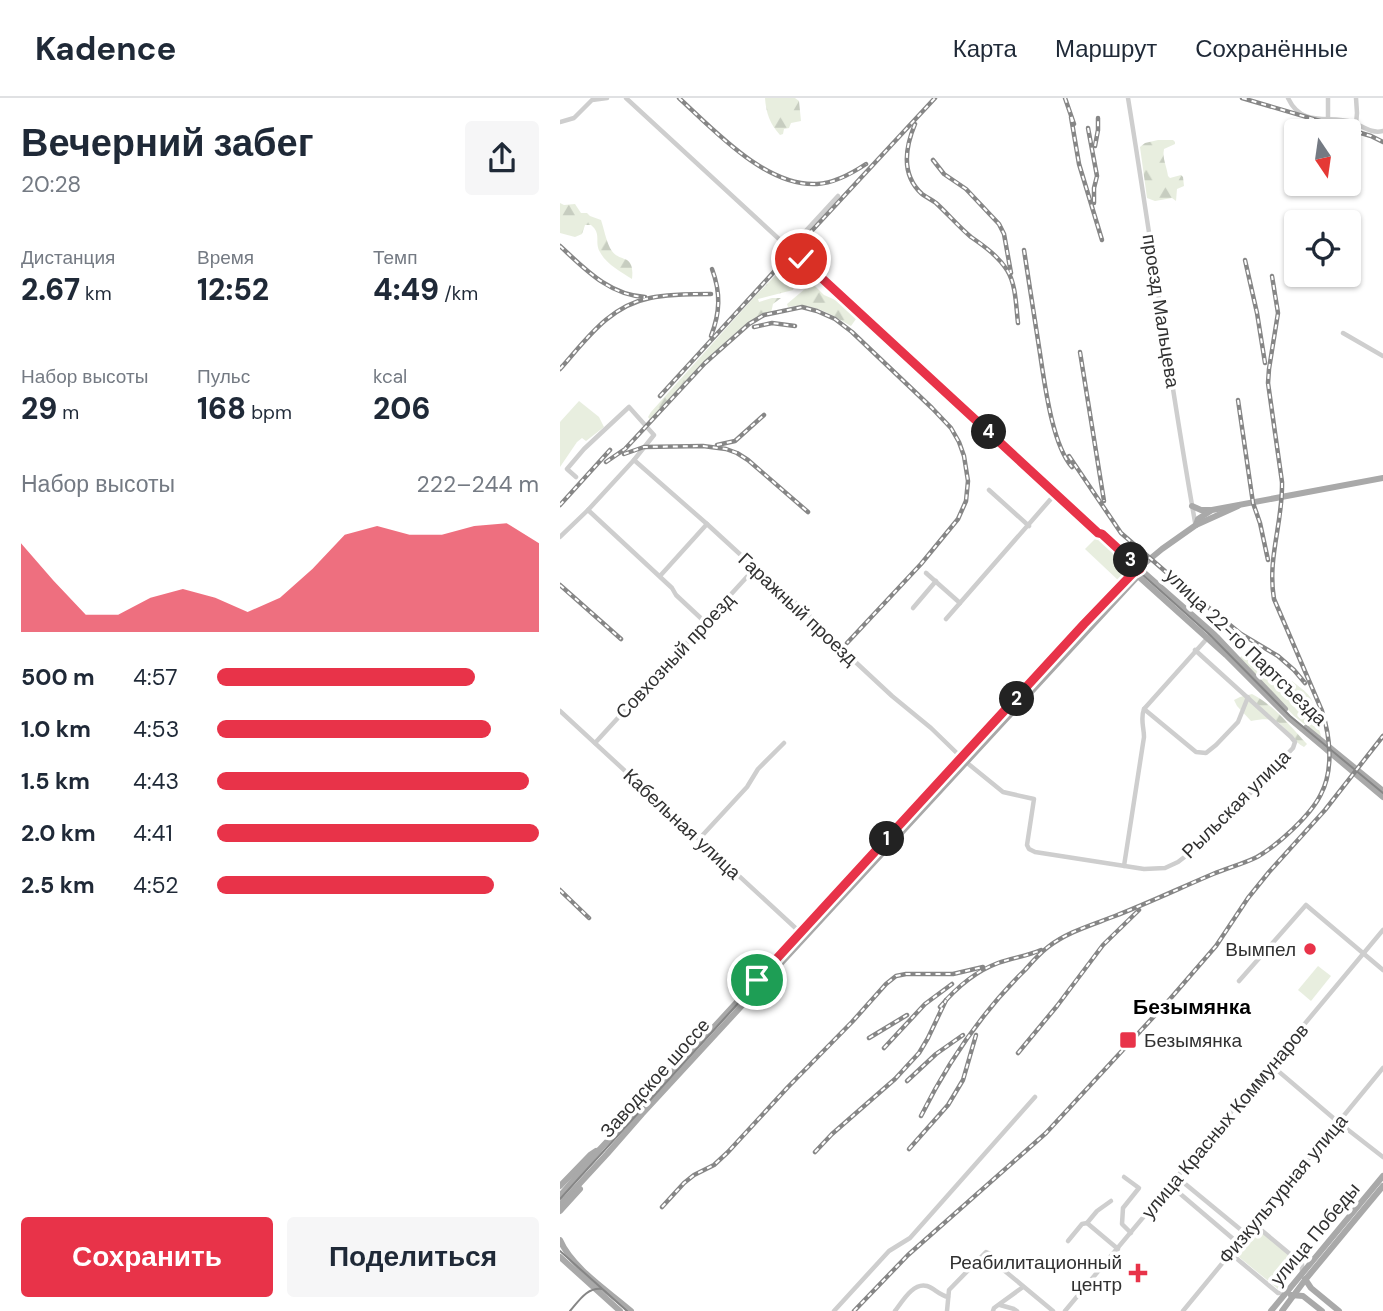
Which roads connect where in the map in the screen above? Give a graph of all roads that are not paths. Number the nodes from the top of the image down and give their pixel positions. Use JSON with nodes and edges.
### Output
{"nodes":[{"id":1,"x":607,"y":98,"type":"edge"},
{"id":2,"x":626,"y":98,"type":"edge"},
{"id":3,"x":1128,"y":98,"type":"edge"},
{"id":4,"x":1288,"y":98,"type":"edge"},
{"id":5,"x":1328,"y":98,"type":"edge"},
{"id":6,"x":1356,"y":98,"type":"edge"},
{"id":7,"x":1320,"y":119,"type":"edge"},
{"id":8,"x":1328,"y":119,"type":"edge"},
{"id":9,"x":1356,"y":119,"type":"edge"},
{"id":10,"x":560,"y":122,"type":"edge"},
{"id":11,"x":1362,"y":127,"type":"edge"},
{"id":12,"x":1383,"y":131,"type":"edge"},
{"id":13,"x":838,"y":196,"type":"dead end"},
{"id":14,"x":790,"y":248,"type":"junction"},
{"id":15,"x":1343,"y":333,"type":"dead end"},
{"id":16,"x":1383,"y":356,"type":"edge"},
{"id":17,"x":634,"y":460,"type":"junction"},
{"id":18,"x":576,"y":477,"type":"dead end"},
{"id":19,"x":1383,"y":478,"type":"edge"},
{"id":20,"x":989,"y":490,"type":"dead end"},
{"id":21,"x":1056,"y":493,"type":"junction"},
{"id":22,"x":1192,"y":506,"type":"junction"},
{"id":23,"x":1238,"y":506,"type":"junction"},
{"id":24,"x":588,"y":510,"type":"junction"},
{"id":25,"x":1212,"y":510,"type":"junction"},
{"id":26,"x":708,"y":524,"type":"junction"},
{"id":27,"x":1196,"y":525,"type":"junction"},
{"id":28,"x":1029,"y":526,"type":"junction"},
{"id":29,"x":560,"y":537,"type":"edge"},
{"id":30,"x":755,"y":568,"type":"junction"},
{"id":31,"x":1139,"y":572,"type":"junction"},
{"id":32,"x":926,"y":573,"type":"dead end"},
{"id":33,"x":660,"y":576,"type":"junction"},
{"id":34,"x":936,"y":581,"type":"junction"},
{"id":35,"x":960,"y":603,"type":"junction"},
{"id":36,"x":913,"y":608,"type":"dead end"},
{"id":37,"x":946,"y":619,"type":"dead end"},
{"id":38,"x":706,"y":623,"type":"junction"},
{"id":39,"x":1209,"y":635,"type":"junction"},
{"id":40,"x":1195,"y":650,"type":"junction"},
{"id":41,"x":1248,"y":697,"type":"junction"},
{"id":42,"x":1144,"y":709,"type":"junction"},
{"id":43,"x":560,"y":711,"type":"edge"},
{"id":44,"x":1290,"y":716,"type":"junction"},
{"id":45,"x":595,"y":743,"type":"junction"},
{"id":46,"x":784,"y":743,"type":"dead end"},
{"id":47,"x":964,"y":760,"type":"junction"},
{"id":48,"x":1383,"y":792,"type":"edge"},
{"id":49,"x":1383,"y":797,"type":"edge"},
{"id":50,"x":699,"y":839,"type":"junction"},
{"id":51,"x":1027,"y":845,"type":"joint"},
{"id":52,"x":1124,"y":867,"type":"junction"},
{"id":53,"x":1383,"y":930,"type":"edge"},
{"id":54,"x":803,"y":934,"type":"junction"},
{"id":55,"x":1364,"y":953,"type":"junction"},
{"id":56,"x":1383,"y":970,"type":"edge"},
{"id":57,"x":1240,"y":981,"type":"dead end"},
{"id":58,"x":1271,"y":1065,"type":"junction"},
{"id":59,"x":1383,"y":1068,"type":"edge"},
{"id":60,"x":1035,"y":1097,"type":"dead end"},
{"id":61,"x":640,"y":1112,"type":"junction"},
{"id":62,"x":1338,"y":1122,"type":"junction"},
{"id":63,"x":600,"y":1149,"type":"junction"},
{"id":64,"x":607,"y":1154,"type":"junction"},
{"id":65,"x":1383,"y":1157,"type":"edge"},
{"id":66,"x":593,"y":1164,"type":"junction"},
{"id":67,"x":1383,"y":1176,"type":"edge"},
{"id":68,"x":1125,"y":1177,"type":"dead end"},
{"id":69,"x":1178,"y":1178,"type":"junction"},
{"id":70,"x":560,"y":1186,"type":"edge"},
{"id":71,"x":1171,"y":1186,"type":"junction"},
{"id":72,"x":1383,"y":1186,"type":"edge"},
{"id":73,"x":560,"y":1196,"type":"edge"},
{"id":74,"x":1111,"y":1201,"type":"dead end"},
{"id":75,"x":561,"y":1209,"type":"edge"},
{"id":76,"x":1087,"y":1223,"type":"junction"},
{"id":77,"x":1254,"y":1224,"type":"junction"},
{"id":78,"x":1344,"y":1228,"type":"junction"},
{"id":79,"x":1131,"y":1233,"type":"junction"},
{"id":80,"x":1246,"y":1234,"type":"junction"},
{"id":81,"x":560,"y":1240,"type":"edge"},
{"id":82,"x":1068,"y":1241,"type":"dead end"},
{"id":83,"x":1238,"y":1243,"type":"junction"},
{"id":84,"x":1118,"y":1249,"type":"junction"},
{"id":85,"x":1230,"y":1253,"type":"junction"},
{"id":86,"x":560,"y":1257,"type":"edge"},
{"id":87,"x":1304,"y":1277,"type":"junction"},
{"id":88,"x":1023,"y":1287,"type":"junction"},
{"id":89,"x":1290,"y":1294,"type":"junction"},
{"id":90,"x":948,"y":1297,"type":"junction"},
{"id":91,"x":999,"y":1305,"type":"junction"},
{"id":92,"x":1282,"y":1306,"type":"edge"},
{"id":93,"x":620,"y":1311,"type":"edge"},
{"id":94,"x":631,"y":1311,"type":"edge"},
{"id":95,"x":834,"y":1311,"type":"edge"},
{"id":96,"x":895,"y":1311,"type":"edge"},
{"id":97,"x":947,"y":1311,"type":"edge"},
{"id":98,"x":993,"y":1311,"type":"edge"},
{"id":99,"x":1017,"y":1311,"type":"edge"},
{"id":100,"x":1053,"y":1311,"type":"edge"},
{"id":101,"x":1065,"y":1311,"type":"edge"},
{"id":102,"x":1183,"y":1311,"type":"edge"},
{"id":103,"x":1271,"y":1311,"type":"edge"},
{"id":104,"x":1322,"y":1311,"type":"edge"},
{"id":105,"x":1339,"y":1311,"type":"edge"}],
"edges":[{"from":1,"to":10,"type":"street"},
{"from":2,"to":14,"type":"street","name":"улица 22-го Партсъезда"},
{"from":3,"to":22,"type":"street","name":"проезд Мальцева"},
{"from":4,"to":7,"type":"street"},
{"from":5,"to":8,"type":"street"},
{"from":6,"to":9,"type":"street"},
{"from":11,"to":12,"type":"street"},
{"from":13,"to":14,"type":"street"},
{"from":14,"to":21,"type":"street","name":"улица 22-го Партсъезда"},
{"from":15,"to":16,"type":"street"},
{"from":17,"to":18,"type":"street"},
{"from":17,"to":24,"type":"street"},
{"from":17,"to":26,"type":"street","name":"Гаражный проезд"},
{"from":19,"to":23,"type":"main road","name":"Заводское шоссе"},
{"from":20,"to":28,"type":"street"},
{"from":21,"to":28,"type":"street"},
{"from":21,"to":31,"type":"street","name":"улица 22-го Партсъезда"},
{"from":22,"to":25,"type":"main road"},
{"from":22,"to":27,"type":"street","name":"проезд Мальцева"},
{"from":23,"to":25,"type":"main road","name":"Заводское шоссе"},
{"from":23,"to":27,"type":"main road","name":"Заводское шоссе"},
{"from":24,"to":29,"type":"street"},
{"from":24,"to":33,"type":"street"},
{"from":25,"to":27,"type":"main road","name":"Заводское шоссе"},
{"from":26,"to":30,"type":"street","name":"Гаражный проезд"},
{"from":26,"to":33,"type":"street"},
{"from":27,"to":31,"type":"main road","name":"Заводское шоссе"},
{"from":28,"to":35,"type":"street"},
{"from":30,"to":38,"type":"street","name":"Совхозный проезд"},
{"from":30,"to":47,"type":"street","name":"Гаражный проезд"},
{"from":31,"to":39,"type":"main road","name":"улица 22-го Партсъезда"},
{"from":31,"to":47,"type":"main road","name":"Заводское шоссе"},
{"from":32,"to":34,"type":"street"},
{"from":33,"to":38,"type":"street"},
{"from":34,"to":35,"type":"street"},
{"from":34,"to":36,"type":"street"},
{"from":35,"to":37,"type":"street"},
{"from":38,"to":45,"type":"street","name":"Совхозный проезд"},
{"from":39,"to":40,"type":"street"},
{"from":39,"to":44,"type":"main road","name":"улица 22-го Партсъезда"},
{"from":40,"to":41,"type":"street","name":"Рыльская улица"},
{"from":40,"to":42,"type":"street"},
{"from":41,"to":42,"type":"street"},
{"from":41,"to":52,"type":"street","name":"Рыльская улица"},
{"from":42,"to":52,"type":"street"},
{"from":43,"to":45,"type":"street","name":"Кабельная улица"},
{"from":44,"to":48,"type":"main road","name":"улица 22-го Партсъезда"},
{"from":44,"to":49,"type":"main road","name":"улица 22-го Партсъезда"},
{"from":45,"to":50,"type":"street","name":"Кабельная улица"},
{"from":46,"to":50,"type":"street"},
{"from":47,"to":51,"type":"street","name":"Гаражный проезд"},
{"from":47,"to":54,"type":"main road","name":"Заводское шоссе"},
{"from":50,"to":54,"type":"street","name":"Кабельная улица"},
{"from":51,"to":52,"type":"street","name":"Рыльская улица"},
{"from":53,"to":55,"type":"street","name":"улица Красных Коммунаров"},
{"from":54,"to":61,"type":"main road","name":"Заводское шоссе"},
{"from":55,"to":56,"type":"street"},
{"from":55,"to":57,"type":"street"},
{"from":55,"to":58,"type":"street","name":"улица Красных Коммунаров"},
{"from":58,"to":62,"type":"street"},
{"from":58,"to":69,"type":"street","name":"улица Красных Коммунаров"},
{"from":59,"to":62,"type":"street","name":"Физкультурная улица"},
{"from":60,"to":95,"type":"street"},
{"from":61,"to":63,"type":"main road","name":"Заводское шоссе"},
{"from":61,"to":64,"type":"main road","name":"Заводское шоссе"},
{"from":62,"to":65,"type":"street"},
{"from":62,"to":77,"type":"street","name":"Физкультурная улица"},
{"from":63,"to":66,"type":"main road","name":"Заводское шоссе"},
{"from":63,"to":70,"type":"main road"},
{"from":64,"to":66,"type":"main road","name":"Заводское шоссе"},
{"from":64,"to":75,"type":"main road"},
{"from":66,"to":73,"type":"main road","name":"Заводское шоссе"},
{"from":66,"to":75,"type":"main road","name":"Заводское шоссе"},
{"from":67,"to":78,"type":"main road","name":"улица Победы"},
{"from":68,"to":79,"type":"street"},
{"from":69,"to":71,"type":"street","name":"улица Красных Коммунаров"},
{"from":69,"to":80,"type":"street"},
{"from":71,"to":79,"type":"street","name":"улица Красных Коммунаров"},
{"from":71,"to":83,"type":"street"},
{"from":72,"to":78,"type":"main road","name":"улица Победы"},
{"from":74,"to":76,"type":"street"},
{"from":76,"to":82,"type":"street"},
{"from":76,"to":84,"type":"street"},
{"from":77,"to":80,"type":"street","name":"Физкультурная улица"},
{"from":77,"to":87,"type":"street"},
{"from":78,"to":87,"type":"main road","name":"улица Победы"},
{"from":79,"to":84,"type":"street","name":"улица Красных Коммунаров"},
{"from":80,"to":83,"type":"street","name":"Физкультурная улица"},
{"from":81,"to":94,"type":"main road"},
{"from":83,"to":85,"type":"street","name":"Физкультурная улица"},
{"from":84,"to":101,"type":"street","name":"улица Красных Коммунаров"},
{"from":85,"to":89,"type":"street"},
{"from":85,"to":102,"type":"street","name":"Физкультурная улица"},
{"from":86,"to":93,"type":"main road"},
{"from":87,"to":89,"type":"main road","name":"улица Победы"},
{"from":87,"to":105,"type":"main road"},
{"from":88,"to":90,"type":"street"},
{"from":88,"to":91,"type":"street"},
{"from":88,"to":100,"type":"street"},
{"from":89,"to":92,"type":"main road","name":"улица Победы"},
{"from":89,"to":104,"type":"main road"},
{"from":90,"to":96,"type":"street"},
{"from":90,"to":97,"type":"street"},
{"from":91,"to":98,"type":"street"},
{"from":91,"to":99,"type":"street"},
{"from":92,"to":103,"type":"main road","name":"улица Победы"}]}
